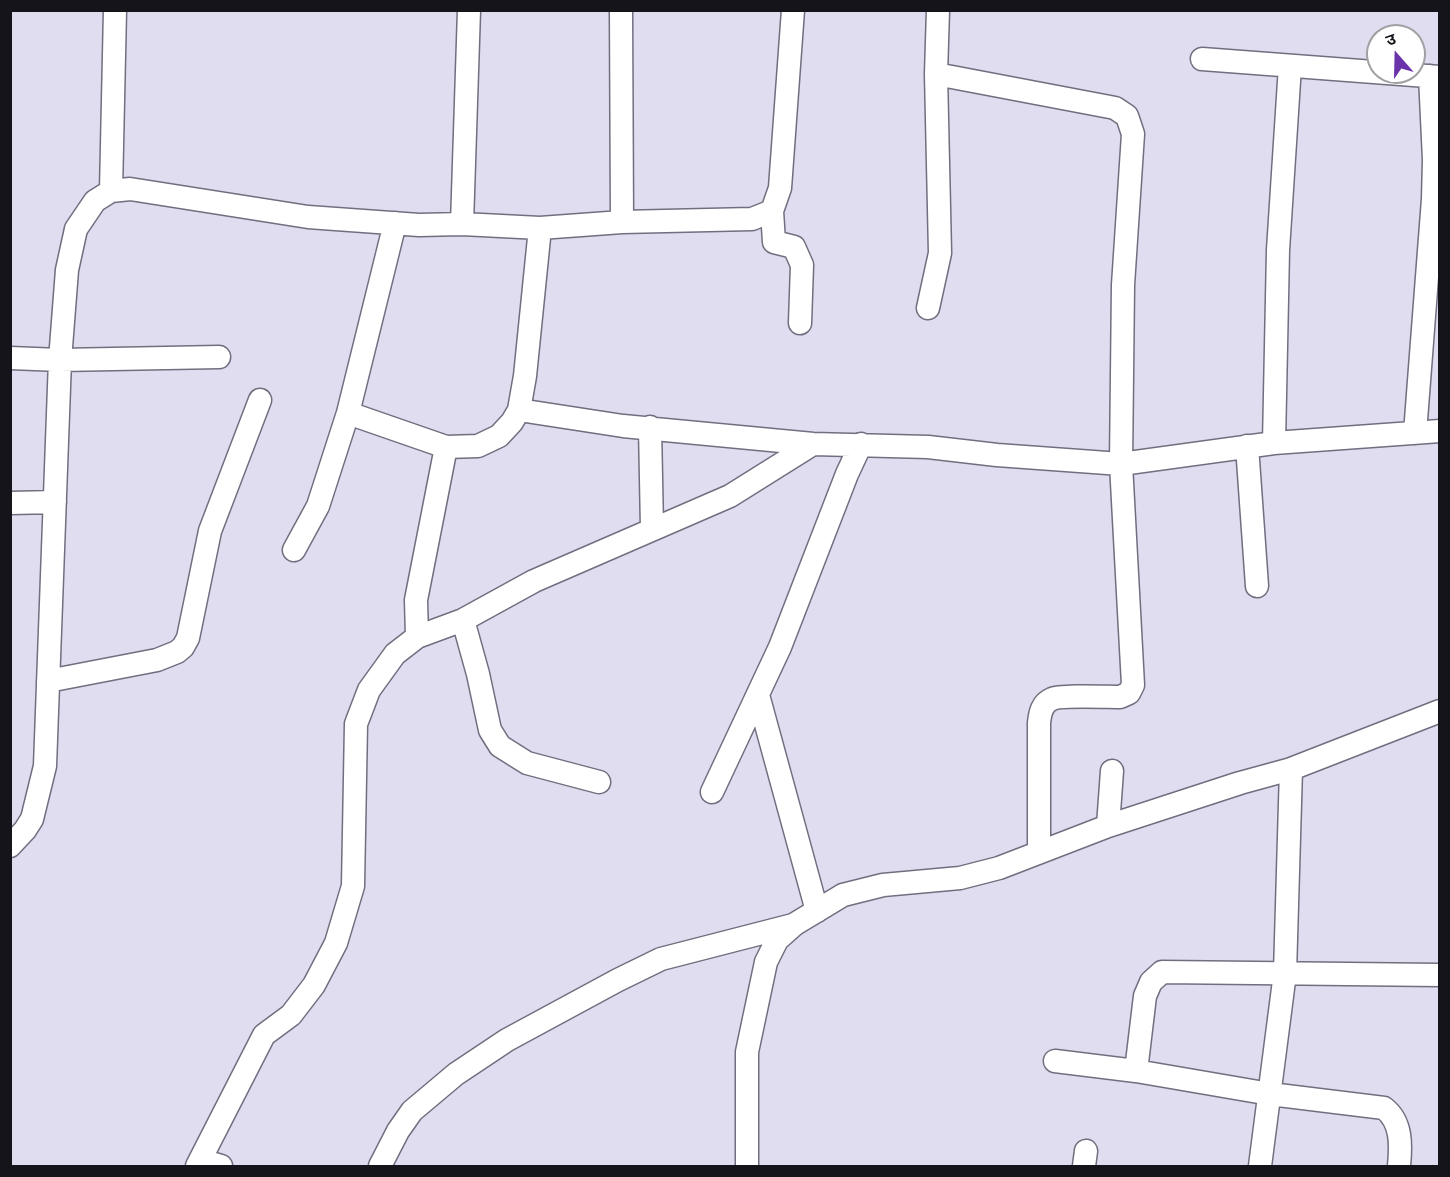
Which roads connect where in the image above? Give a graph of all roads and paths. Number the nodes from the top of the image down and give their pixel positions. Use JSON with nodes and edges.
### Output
{"nodes":[{"id":1,"x":115,"y":10,"type":"edge"},
{"id":2,"x":469,"y":10,"type":"edge"},
{"id":3,"x":621,"y":10,"type":"edge"},
{"id":4,"x":793,"y":10,"type":"edge"},
{"id":5,"x":938,"y":10,"type":"edge"},
{"id":6,"x":1202,"y":59,"type":"dead end"},
{"id":7,"x":1290,"y":66,"type":"junction"},
{"id":8,"x":936,"y":74,"type":"junction"},
{"id":9,"x":1435,"y":77,"type":"edge"},
{"id":10,"x":111,"y":191,"type":"junction"},
{"id":11,"x":1436,"y":200,"type":"edge"},
{"id":12,"x":772,"y":212,"type":"junction"},
{"id":13,"x":622,"y":222,"type":"junction"},
{"id":14,"x":395,"y":223,"type":"junction"},
{"id":15,"x":462,"y":224,"type":"junction"},
{"id":16,"x":540,"y":228,"type":"junction"},
{"id":17,"x":928,"y":308,"type":"dead end"},
{"id":18,"x":800,"y":323,"type":"dead end"},
{"id":19,"x":219,"y":357,"type":"dead end"},
{"id":20,"x":10,"y":358,"type":"edge"},
{"id":21,"x":60,"y":360,"type":"junction"},
{"id":22,"x":260,"y":400,"type":"dead end"},
{"id":23,"x":519,"y":410,"type":"junction"},
{"id":24,"x":348,"y":412,"type":"junction"},
{"id":25,"x":650,"y":427,"type":"junction"},
{"id":26,"x":1440,"y":431,"type":"edge"},
{"id":27,"x":1415,"y":433,"type":"junction"},
{"id":28,"x":1274,"y":443,"type":"junction"},
{"id":29,"x":813,"y":444,"type":"junction"},
{"id":30,"x":861,"y":444,"type":"junction"},
{"id":31,"x":1247,"y":446,"type":"junction"},
{"id":32,"x":446,"y":447,"type":"junction"},
{"id":33,"x":1121,"y":464,"type":"junction"},
{"id":34,"x":55,"y":502,"type":"junction"},
{"id":35,"x":10,"y":503,"type":"edge"},
{"id":36,"x":652,"y":529,"type":"junction"},
{"id":37,"x":294,"y":550,"type":"dead end"},
{"id":38,"x":1257,"y":586,"type":"dead end"},
{"id":39,"x":463,"y":620,"type":"junction"},
{"id":40,"x":417,"y":638,"type":"junction"},
{"id":41,"x":48,"y":681,"type":"junction"},
{"id":42,"x":758,"y":695,"type":"junction"},
{"id":43,"x":1440,"y":711,"type":"edge"},
{"id":44,"x":1291,"y":769,"type":"junction"},
{"id":45,"x":1112,"y":771,"type":"dead end"},
{"id":46,"x":599,"y":782,"type":"dead end"},
{"id":47,"x":712,"y":792,"type":"dead end"},
{"id":48,"x":1108,"y":826,"type":"junction"},
{"id":49,"x":10,"y":846,"type":"edge"},
{"id":50,"x":1039,"y":852,"type":"junction"},
{"id":51,"x":817,"y":911,"type":"junction"},
{"id":52,"x":795,"y":924,"type":"junction"},
{"id":53,"x":1285,"y":973,"type":"junction"},
{"id":54,"x":1440,"y":975,"type":"edge"},
{"id":55,"x":1055,"y":1061,"type":"dead end"},
{"id":56,"x":1136,"y":1071,"type":"junction"},
{"id":57,"x":1270,"y":1094,"type":"junction"},
{"id":58,"x":206,"y":1164,"type":"edge"},
{"id":59,"x":380,"y":1167,"type":"edge"},
{"id":60,"x":747,"y":1167,"type":"edge"},
{"id":61,"x":1260,"y":1167,"type":"edge"},
{"id":62,"x":1399,"y":1167,"type":"edge"}],
"edges":[{"from":1,"to":10,"type":"street"},
{"from":2,"to":15,"type":"street"},
{"from":3,"to":13,"type":"street"},
{"from":4,"to":12,"type":"street"},
{"from":5,"to":8,"type":"street"},
{"from":6,"to":7,"type":"street"},
{"from":7,"to":9,"type":"street"},
{"from":7,"to":28,"type":"street"},
{"from":8,"to":17,"type":"street"},
{"from":8,"to":33,"type":"street"},
{"from":9,"to":11,"type":"street"},
{"from":10,"to":14,"type":"street"},
{"from":10,"to":21,"type":"street"},
{"from":11,"to":27,"type":"street"},
{"from":12,"to":13,"type":"street"},
{"from":12,"to":18,"type":"street"},
{"from":13,"to":16,"type":"street"},
{"from":14,"to":15,"type":"street"},
{"from":14,"to":24,"type":"street"},
{"from":15,"to":16,"type":"street"},
{"from":16,"to":23,"type":"street"},
{"from":19,"to":21,"type":"street"},
{"from":20,"to":21,"type":"street"},
{"from":21,"to":34,"type":"street"},
{"from":22,"to":41,"type":"street"},
{"from":23,"to":25,"type":"street"},
{"from":23,"to":32,"type":"street"},
{"from":24,"to":32,"type":"street"},
{"from":24,"to":37,"type":"street"},
{"from":25,"to":29,"type":"street"},
{"from":25,"to":36,"type":"street"},
{"from":26,"to":27,"type":"street"},
{"from":27,"to":28,"type":"street"},
{"from":28,"to":31,"type":"street"},
{"from":29,"to":30,"type":"street"},
{"from":29,"to":36,"type":"street"},
{"from":30,"to":33,"type":"street"},
{"from":30,"to":42,"type":"street"},
{"from":31,"to":33,"type":"street"},
{"from":31,"to":38,"type":"street"},
{"from":32,"to":40,"type":"street"},
{"from":33,"to":50,"type":"street"},
{"from":34,"to":35,"type":"street"},
{"from":34,"to":41,"type":"street"},
{"from":36,"to":39,"type":"street"},
{"from":39,"to":40,"type":"street"},
{"from":39,"to":46,"type":"street"},
{"from":40,"to":58,"type":"street"},
{"from":41,"to":49,"type":"street"},
{"from":42,"to":47,"type":"street"},
{"from":42,"to":51,"type":"street"},
{"from":43,"to":44,"type":"street"},
{"from":44,"to":48,"type":"street"},
{"from":44,"to":53,"type":"street"},
{"from":45,"to":48,"type":"street"},
{"from":48,"to":50,"type":"street"},
{"from":50,"to":51,"type":"street"},
{"from":51,"to":52,"type":"street"},
{"from":52,"to":59,"type":"street"},
{"from":52,"to":60,"type":"street"},
{"from":53,"to":54,"type":"street"},
{"from":53,"to":56,"type":"street"},
{"from":53,"to":57,"type":"street"},
{"from":55,"to":56,"type":"street"},
{"from":56,"to":57,"type":"street"},
{"from":57,"to":61,"type":"street"},
{"from":57,"to":62,"type":"street"}]}
